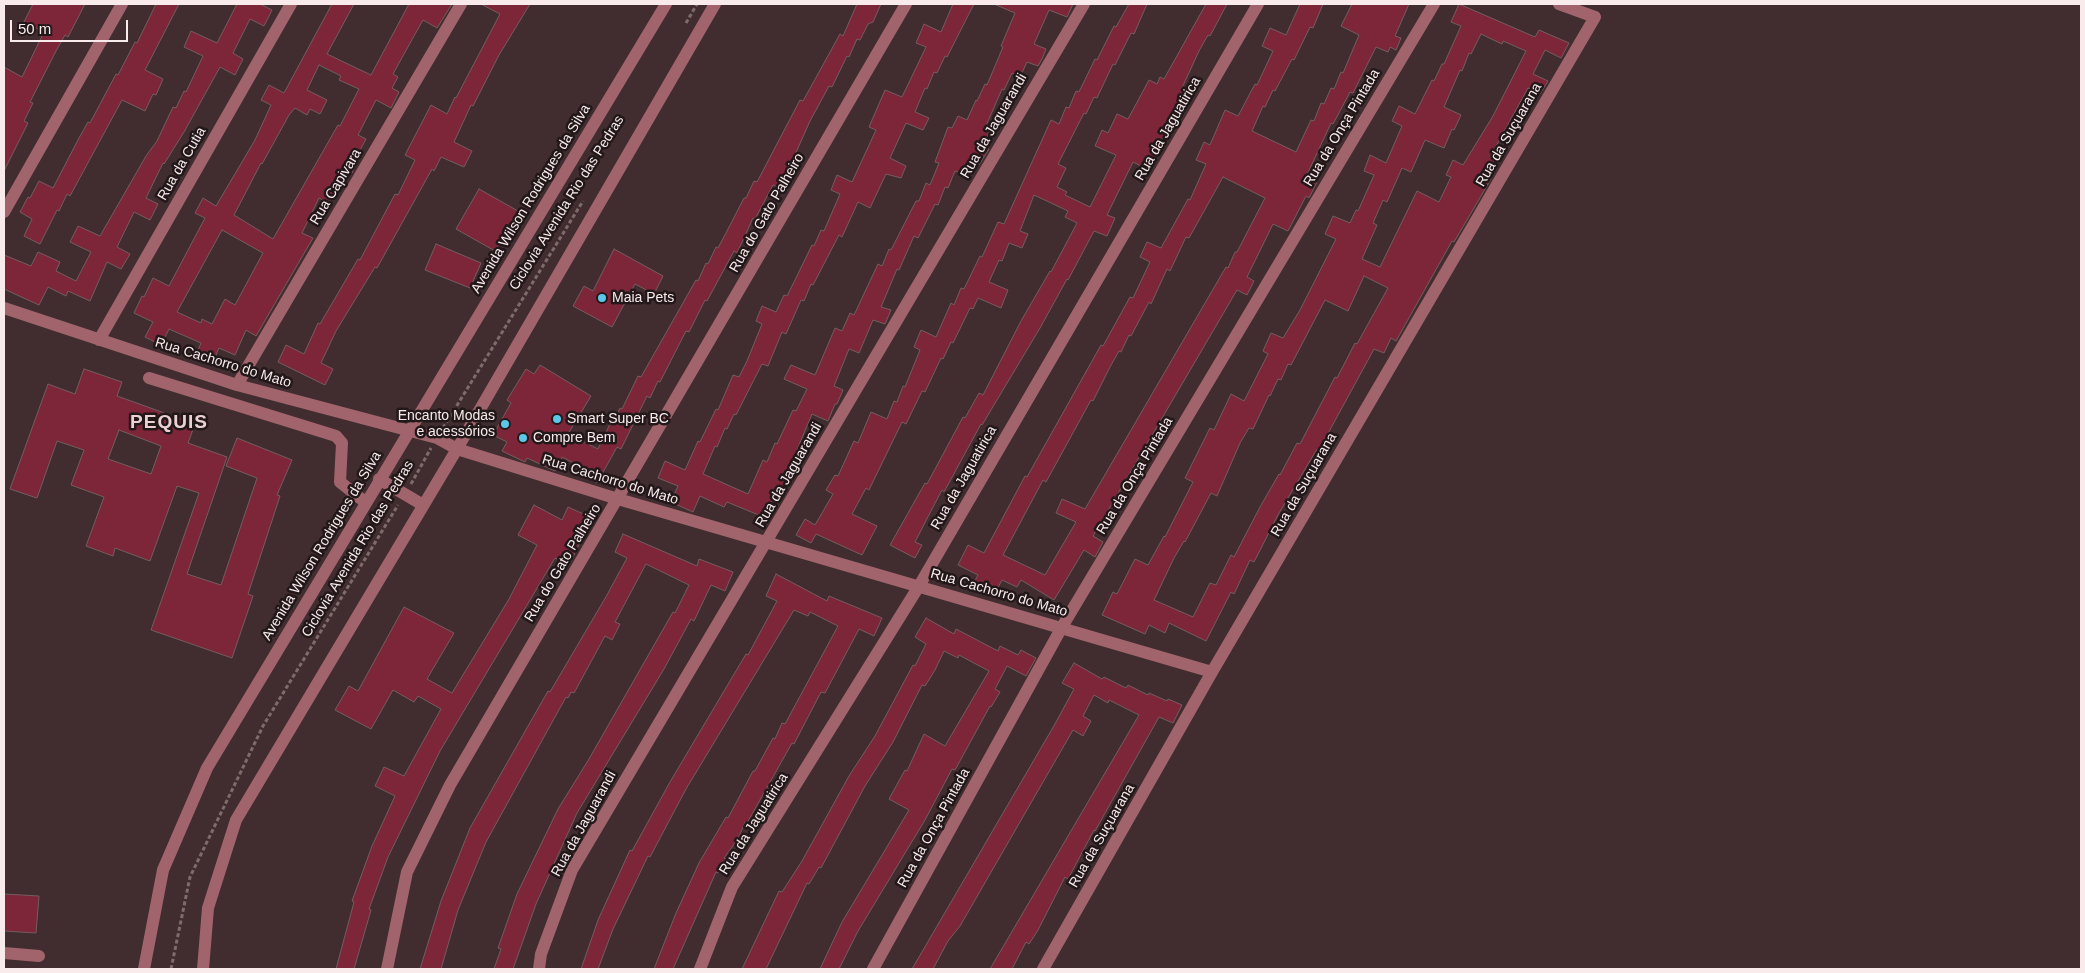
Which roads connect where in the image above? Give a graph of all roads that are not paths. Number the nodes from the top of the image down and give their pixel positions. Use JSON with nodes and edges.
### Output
{"nodes":[{"id":1,"x":122,"y":4,"type":"edge"},
{"id":2,"x":291,"y":4,"type":"edge"},
{"id":3,"x":462,"y":4,"type":"edge"},
{"id":4,"x":666,"y":4,"type":"edge"},
{"id":5,"x":715,"y":4,"type":"edge"},
{"id":6,"x":906,"y":4,"type":"edge"},
{"id":7,"x":1084,"y":4,"type":"edge"},
{"id":8,"x":1258,"y":4,"type":"edge"},
{"id":9,"x":1434,"y":4,"type":"edge"},
{"id":10,"x":1559,"y":4,"type":"edge"},
{"id":11,"x":4,"y":212,"type":"edge"},
{"id":12,"x":4,"y":308,"type":"edge"},
{"id":13,"x":99,"y":340,"type":"junction"},
{"id":14,"x":149,"y":378,"type":"dead end"},
{"id":15,"x":236,"y":386,"type":"junction"},
{"id":16,"x":408,"y":431,"type":"junction"},
{"id":17,"x":457,"y":449,"type":"junction"},
{"id":18,"x":380,"y":479,"type":"junction"},
{"id":19,"x":618,"y":499,"type":"junction"},
{"id":20,"x":365,"y":502,"type":"junction"},
{"id":21,"x":423,"y":505,"type":"junction"},
{"id":22,"x":767,"y":542,"type":"junction"},
{"id":23,"x":919,"y":586,"type":"junction"},
{"id":24,"x":1062,"y":627,"type":"junction"},
{"id":25,"x":1212,"y":672,"type":"junction"},
{"id":26,"x":4,"y":954,"type":"edge"},
{"id":27,"x":39,"y":956,"type":"dead end"},
{"id":28,"x":144,"y":969,"type":"edge"},
{"id":29,"x":203,"y":969,"type":"edge"},
{"id":30,"x":387,"y":969,"type":"edge"},
{"id":31,"x":539,"y":969,"type":"edge"},
{"id":32,"x":700,"y":969,"type":"edge"},
{"id":33,"x":872,"y":969,"type":"edge"},
{"id":34,"x":1043,"y":969,"type":"edge"}],
"edges":[{"from":1,"to":11,"type":"street"},
{"from":2,"to":13,"type":"street","name":"Rua da Cutia"},
{"from":3,"to":15,"type":"street","name":"Rua Capivara"},
{"from":4,"to":16,"type":"street","name":"Avenida Wilson Rodrigues da Silva"},
{"from":5,"to":17,"type":"street"},
{"from":6,"to":19,"type":"street","name":"Rua do Gato Palheiro"},
{"from":7,"to":22,"type":"street","name":"Rua da Jaguarandi"},
{"from":8,"to":23,"type":"street","name":"Rua da Jaguatirica"},
{"from":9,"to":24,"type":"street","name":"Rua da Onça Pintada"},
{"from":10,"to":25,"type":"street","name":"Rua da Suçuarana"},
{"from":12,"to":13,"type":"street","name":"Rua Cachorro do Mato"},
{"from":13,"to":15,"type":"street","name":"Rua Cachorro do Mato"},
{"from":14,"to":20,"type":"street"},
{"from":15,"to":16,"type":"street","name":"Rua Cachorro do Mato"},
{"from":16,"to":17,"type":"street","name":"Rua Cachorro do Mato"},
{"from":16,"to":18,"type":"street","name":"Avenida Wilson Rodrigues da Silva"},
{"from":17,"to":19,"type":"street","name":"Rua Cachorro do Mato"},
{"from":17,"to":21,"type":"street"},
{"from":18,"to":20,"type":"street","name":"Avenida Wilson Rodrigues da Silva"},
{"from":18,"to":21,"type":"street"},
{"from":19,"to":22,"type":"street","name":"Rua Cachorro do Mato"},
{"from":19,"to":30,"type":"street","name":"Rua do Gato Palheiro"},
{"from":20,"to":28,"type":"street","name":"Avenida Wilson Rodrigues da Silva"},
{"from":21,"to":29,"type":"street"},
{"from":22,"to":23,"type":"street","name":"Rua Cachorro do Mato"},
{"from":22,"to":31,"type":"street","name":"Rua da Jaguarandi"},
{"from":23,"to":24,"type":"street","name":"Rua Cachorro do Mato"},
{"from":23,"to":32,"type":"street","name":"Rua da Jaguatirica"},
{"from":24,"to":25,"type":"street","name":"Rua Cachorro do Mato"},
{"from":24,"to":33,"type":"street","name":"Rua da Onça Pintada"},
{"from":25,"to":34,"type":"street","name":"Rua da Suçuarana"},
{"from":26,"to":27,"type":"street"}]}
